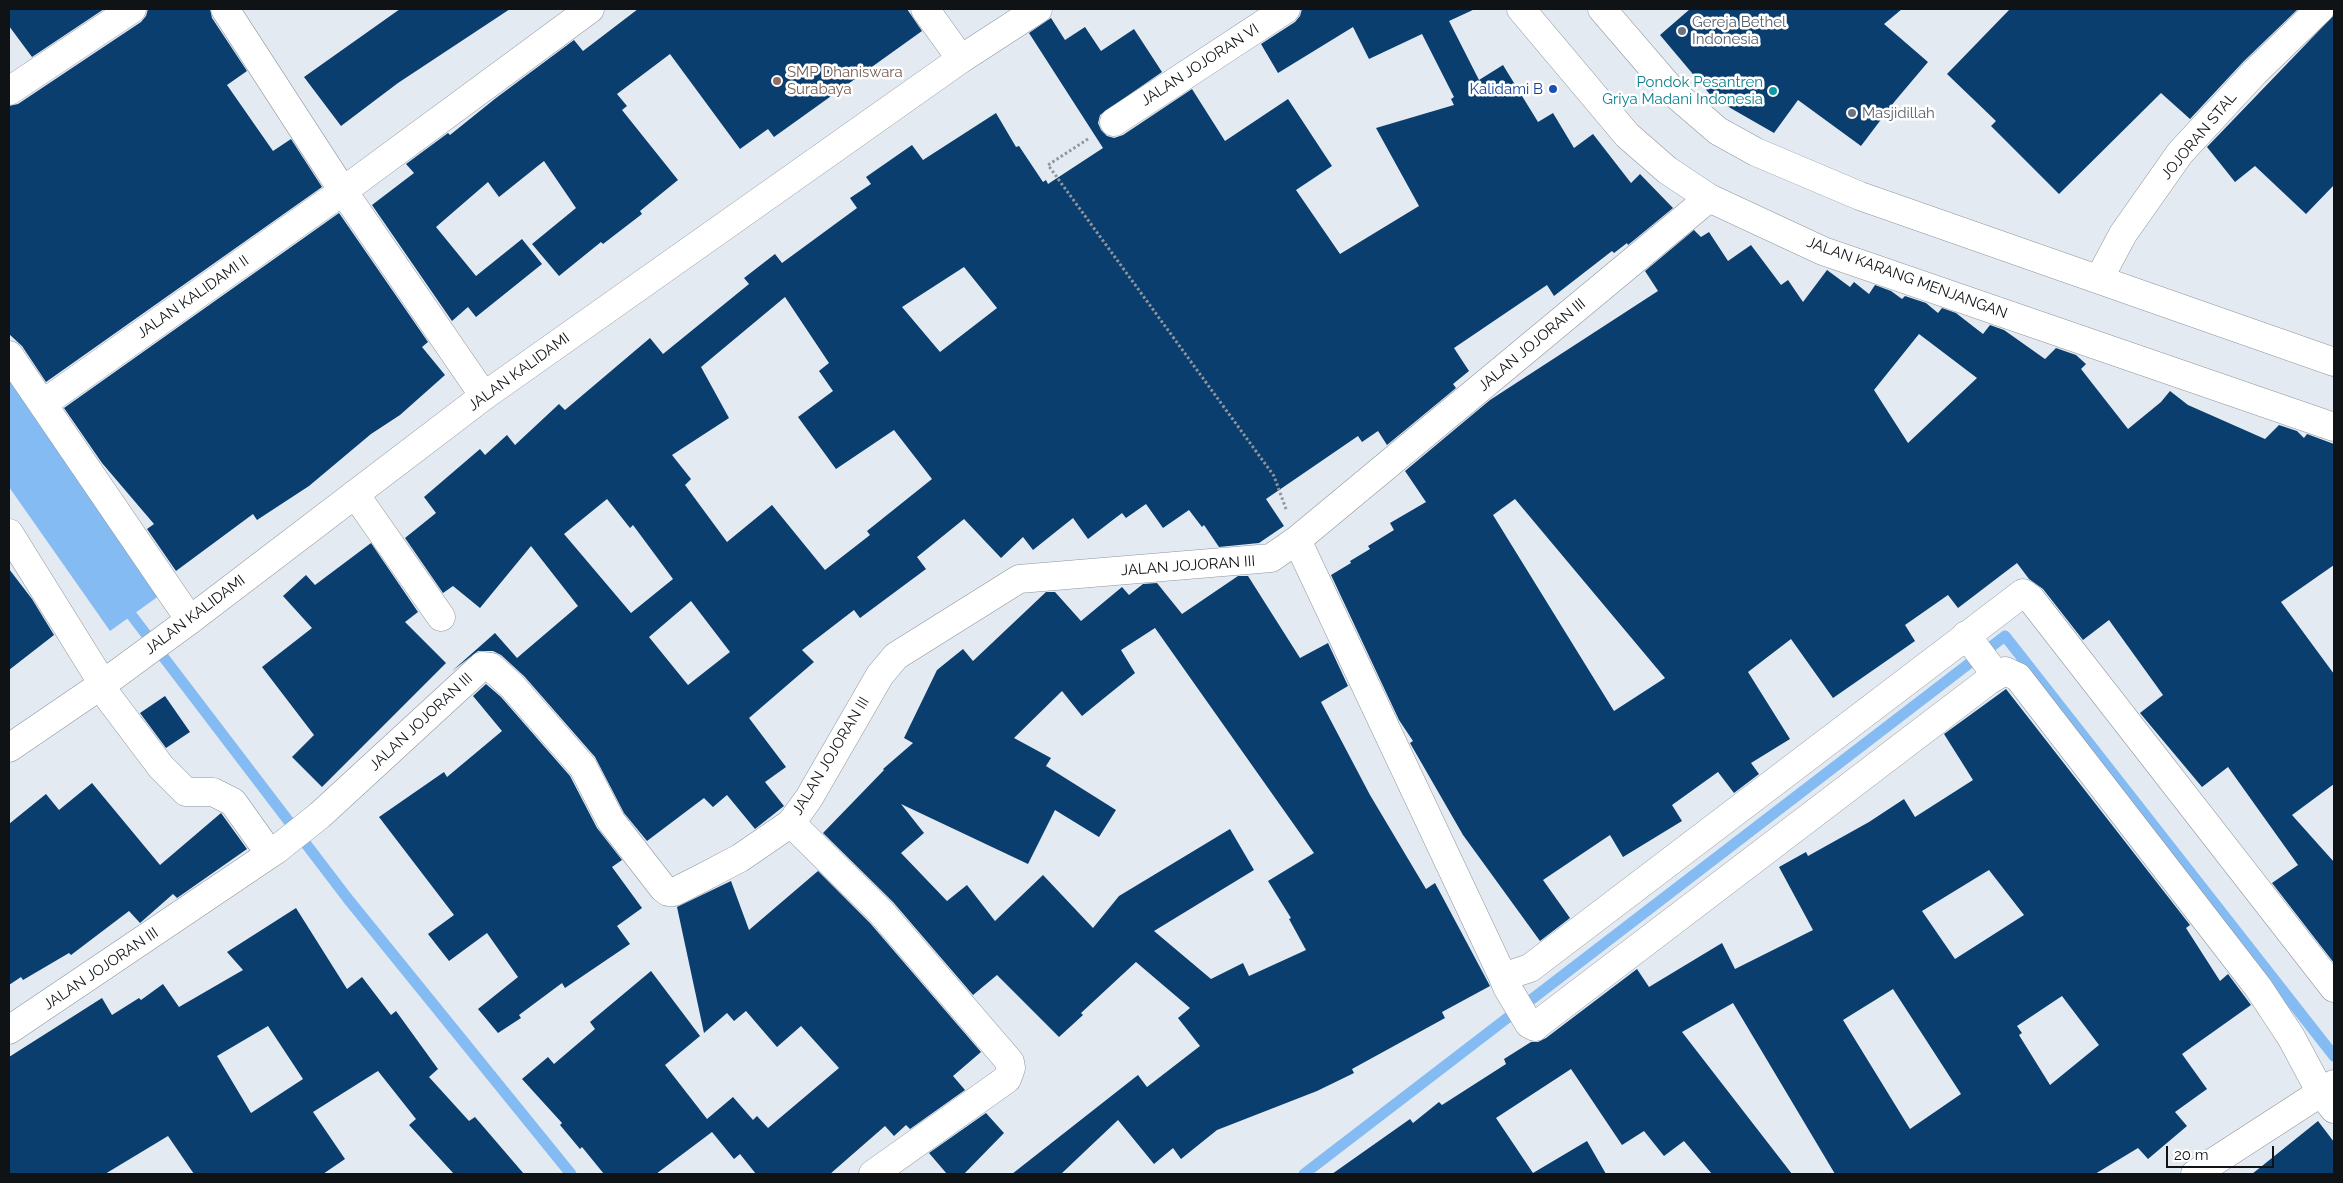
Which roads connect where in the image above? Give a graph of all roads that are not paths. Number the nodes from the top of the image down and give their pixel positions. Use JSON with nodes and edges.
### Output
{"nodes":[{"id":1,"x":132,"y":9,"type":"edge"},
{"id":2,"x":225,"y":9,"type":"edge"},
{"id":3,"x":590,"y":9,"type":"edge"},
{"id":4,"x":925,"y":9,"type":"edge"},
{"id":5,"x":1038,"y":9,"type":"edge"},
{"id":6,"x":1286,"y":9,"type":"edge"},
{"id":7,"x":1521,"y":9,"type":"edge"},
{"id":8,"x":1602,"y":9,"type":"edge"},
{"id":9,"x":2320,"y":9,"type":"edge"},
{"id":10,"x":961,"y":59,"type":"junction"},
{"id":11,"x":9,"y":91,"type":"edge"},
{"id":12,"x":1114,"y":122,"type":"road end"},
{"id":13,"x":343,"y":191,"type":"junction"},
{"id":14,"x":1709,"y":198,"type":"junction"},
{"id":15,"x":2099,"y":279,"type":"junction"},
{"id":16,"x":9,"y":355,"type":"edge"},
{"id":17,"x":2334,"y":362,"type":"edge"},
{"id":18,"x":484,"y":396,"type":"junction"},
{"id":19,"x":44,"y":403,"type":"junction"},
{"id":20,"x":2334,"y":428,"type":"edge"},
{"id":21,"x":355,"y":494,"type":"junction"},
{"id":22,"x":9,"y":533,"type":"edge"},
{"id":23,"x":1297,"y":540,"type":"junction"},
{"id":24,"x":441,"y":617,"type":"dead end"},
{"id":25,"x":187,"y":622,"type":"junction"},
{"id":26,"x":1969,"y":638,"type":"junction"},
{"id":27,"x":1994,"y":672,"type":"junction"},
{"id":28,"x":103,"y":683,"type":"junction"},
{"id":29,"x":9,"y":748,"type":"edge"},
{"id":30,"x":790,"y":823,"type":"junction"},
{"id":31,"x":273,"y":852,"type":"junction"},
{"id":32,"x":1505,"y":982,"type":"junction"},
{"id":33,"x":2334,"y":988,"type":"edge"},
{"id":34,"x":9,"y":1030,"type":"edge"},
{"id":35,"x":2329,"y":1094,"type":"edge"},
{"id":36,"x":873,"y":1174,"type":"edge"},
{"id":37,"x":2196,"y":1174,"type":"edge"}],
"edges":[{"from":1,"to":11,"type":"street"},
{"from":2,"to":13,"type":"street"},
{"from":3,"to":13,"type":"street","name":"JALAN KALIDAMI II"},
{"from":4,"to":10,"type":"street"},
{"from":5,"to":10,"type":"street","name":"JALAN KALIDAMI"},
{"from":6,"to":12,"type":"street","name":"JALAN JOJORAN VI"},
{"from":7,"to":14,"type":"street","name":"JALAN KARANG MENJANGAN"},
{"from":8,"to":15,"type":"street"},
{"from":9,"to":15,"type":"street","name":"JOJORAN STAL"},
{"from":10,"to":18,"type":"street","name":"JALAN KALIDAMI"},
{"from":13,"to":18,"type":"street"},
{"from":13,"to":19,"type":"street","name":"JALAN KALIDAMI II"},
{"from":14,"to":20,"type":"street","name":"JALAN KARANG MENJANGAN"},
{"from":14,"to":23,"type":"street","name":"JALAN JOJORAN III"},
{"from":15,"to":17,"type":"street"},
{"from":16,"to":19,"type":"street"},
{"from":18,"to":21,"type":"street","name":"JALAN KALIDAMI"},
{"from":19,"to":25,"type":"street"},
{"from":21,"to":24,"type":"street"},
{"from":21,"to":25,"type":"street","name":"JALAN KALIDAMI"},
{"from":22,"to":28,"type":"street"},
{"from":23,"to":30,"type":"street","name":"JALAN JOJORAN III"},
{"from":23,"to":32,"type":"street"},
{"from":25,"to":28,"type":"street","name":"JALAN KALIDAMI"},
{"from":26,"to":27,"type":"street"},
{"from":26,"to":32,"type":"street"},
{"from":26,"to":33,"type":"street"},
{"from":27,"to":32,"type":"street"},
{"from":27,"to":35,"type":"street"},
{"from":28,"to":29,"type":"street","name":"JALAN KALIDAMI"},
{"from":28,"to":31,"type":"street"},
{"from":30,"to":31,"type":"street","name":"JALAN JOJORAN III"},
{"from":30,"to":36,"type":"street"},
{"from":31,"to":34,"type":"street","name":"JALAN JOJORAN III"},
{"from":35,"to":37,"type":"street"}]}
